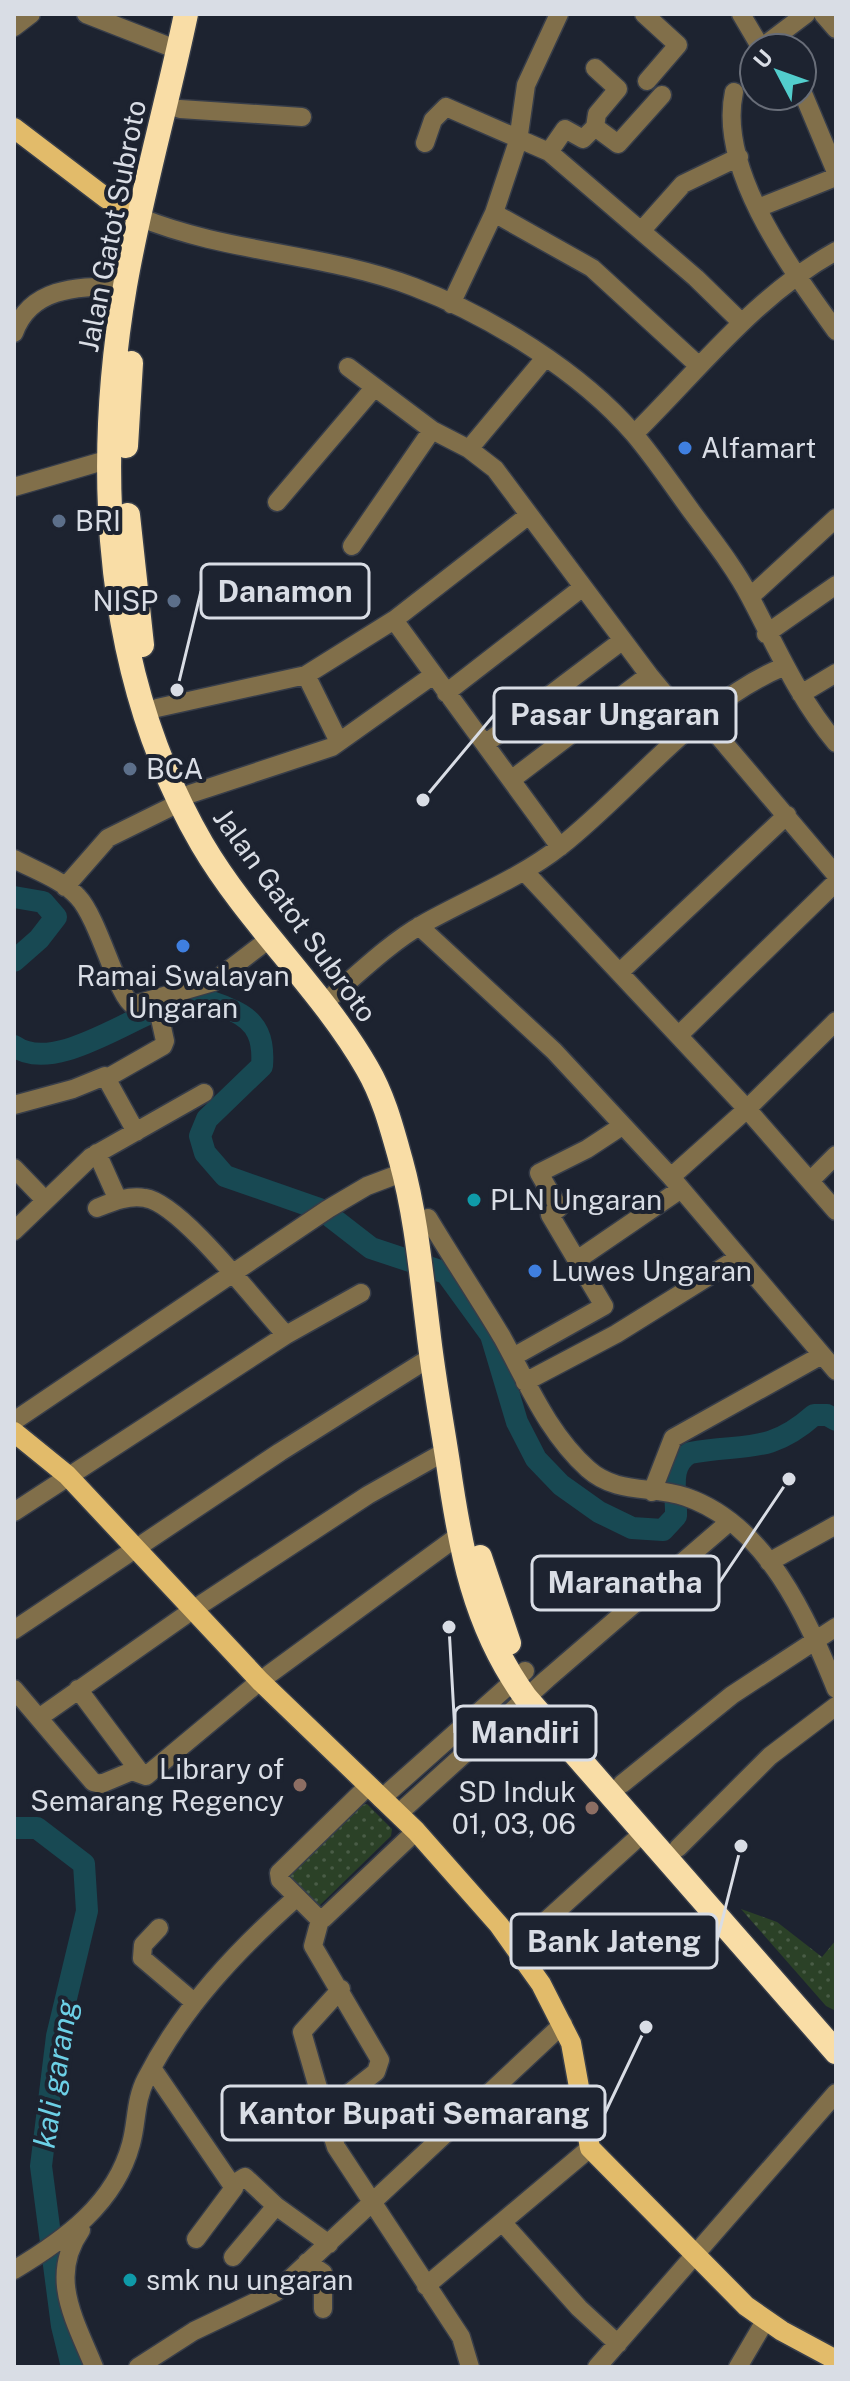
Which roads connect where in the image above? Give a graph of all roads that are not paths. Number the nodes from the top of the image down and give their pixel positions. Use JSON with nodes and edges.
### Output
{"nodes":[{"id":1,"x":31,"y":14,"type":"edge"},
{"id":2,"x":86,"y":14,"type":"edge"},
{"id":3,"x":186,"y":14,"type":"edge"},
{"id":4,"x":201,"y":14,"type":"edge"},
{"id":5,"x":559,"y":14,"type":"edge"},
{"id":6,"x":644,"y":14,"type":"edge"},
{"id":7,"x":741,"y":14,"type":"edge"},
{"id":8,"x":806,"y":14,"type":"edge"},
{"id":9,"x":823,"y":14,"type":"edge"},
{"id":10,"x":14,"y":27,"type":"edge"},
{"id":11,"x":836,"y":29,"type":"edge"},
{"id":12,"x":178,"y":50,"type":"junction"},
{"id":13,"x":595,"y":68,"type":"dead end"},
{"id":14,"x":647,"y":81,"type":"dead end"},
{"id":15,"x":617,"y":91,"type":"junction"},
{"id":16,"x":734,"y":92,"type":"dead end"},
{"id":17,"x":662,"y":95,"type":"dead end"},
{"id":18,"x":180,"y":109,"type":"junction"},
{"id":19,"x":810,"y":112,"type":"edge"},
{"id":20,"x":643,"y":116,"type":"junction"},
{"id":21,"x":302,"y":117,"type":"dead end"},
{"id":22,"x":595,"y":127,"type":"junction"},
{"id":23,"x":14,"y":128,"type":"edge"},
{"id":24,"x":518,"y":141,"type":"junction"},
{"id":25,"x":425,"y":143,"type":"dead end"},
{"id":26,"x":549,"y":152,"type":"junction"},
{"id":27,"x":739,"y":157,"type":"junction"},
{"id":28,"x":836,"y":175,"type":"edge"},
{"id":29,"x":758,"y":208,"type":"junction"},
{"id":30,"x":494,"y":213,"type":"junction"},
{"id":31,"x":145,"y":219,"type":"junction"},
{"id":32,"x":642,"y":230,"type":"junction"},
{"id":33,"x":836,"y":251,"type":"edge"},
{"id":34,"x":796,"y":274,"type":"junction"},
{"id":35,"x":125,"y":286,"type":"junction"},
{"id":36,"x":451,"y":304,"type":"junction"},
{"id":37,"x":18,"y":312,"type":"edge"},
{"id":38,"x":740,"y":321,"type":"junction"},
{"id":39,"x":836,"y":331,"type":"edge"},
{"id":40,"x":14,"y":333,"type":"edge"},
{"id":41,"x":545,"y":358,"type":"junction"},
{"id":42,"x":699,"y":366,"type":"junction"},
{"id":43,"x":348,"y":367,"type":"dead end"},
{"id":44,"x":374,"y":388,"type":"junction"},
{"id":45,"x":432,"y":430,"type":"junction"},
{"id":46,"x":634,"y":434,"type":"junction"},
{"id":47,"x":469,"y":449,"type":"junction"},
{"id":48,"x":110,"y":459,"type":"junction"},
{"id":49,"x":14,"y":487,"type":"edge"},
{"id":50,"x":277,"y":502,"type":"dead end"},
{"id":51,"x":529,"y":515,"type":"junction"},
{"id":52,"x":836,"y":519,"type":"edge"},
{"id":53,"x":352,"y":546,"type":"dead end"},
{"id":54,"x":836,"y":585,"type":"edge"},
{"id":55,"x":583,"y":587,"type":"junction"},
{"id":56,"x":750,"y":597,"type":"junction"},
{"id":57,"x":394,"y":620,"type":"junction"},
{"id":58,"x":766,"y":634,"type":"junction"},
{"id":59,"x":623,"y":640,"type":"junction"},
{"id":60,"x":783,"y":667,"type":"junction"},
{"id":61,"x":836,"y":673,"type":"edge"},
{"id":62,"x":306,"y":675,"type":"junction"},
{"id":63,"x":649,"y":675,"type":"junction"},
{"id":64,"x":432,"y":676,"type":"junction"},
{"id":65,"x":446,"y":693,"type":"junction"},
{"id":66,"x":801,"y":694,"type":"junction"},
{"id":67,"x":157,"y":708,"type":"junction"},
{"id":68,"x":698,"y":723,"type":"junction"},
{"id":69,"x":339,"y":742,"type":"junction"},
{"id":70,"x":836,"y":743,"type":"edge"},
{"id":71,"x":485,"y":744,"type":"junction"},
{"id":72,"x":511,"y":780,"type":"junction"},
{"id":73,"x":185,"y":799,"type":"junction"},
{"id":74,"x":787,"y":815,"type":"junction"},
{"id":75,"x":560,"y":847,"type":"junction"},
{"id":76,"x":14,"y":859,"type":"edge"},
{"id":77,"x":525,"y":872,"type":"junction"},
{"id":78,"x":836,"y":875,"type":"edge"},
{"id":79,"x":836,"y":882,"type":"edge"},
{"id":80,"x":65,"y":887,"type":"junction"},
{"id":81,"x":419,"y":926,"type":"junction"},
{"id":82,"x":269,"y":939,"type":"junction"},
{"id":83,"x":620,"y":972,"type":"junction"},
{"id":84,"x":332,"y":996,"type":"junction"},
{"id":85,"x":156,"y":1000,"type":"junction"},
{"id":86,"x":836,"y":1021,"type":"edge"},
{"id":87,"x":679,"y":1035,"type":"junction"},
{"id":88,"x":107,"y":1078,"type":"junction"},
{"id":89,"x":204,"y":1093,"type":"dead end"},
{"id":90,"x":14,"y":1105,"type":"edge"},
{"id":91,"x":747,"y":1109,"type":"junction"},
{"id":92,"x":622,"y":1126,"type":"junction"},
{"id":93,"x":136,"y":1132,"type":"junction"},
{"id":94,"x":97,"y":1153,"type":"junction"},
{"id":95,"x":836,"y":1155,"type":"edge"},
{"id":96,"x":14,"y":1168,"type":"edge"},
{"id":97,"x":404,"y":1172,"type":"junction"},
{"id":98,"x":810,"y":1181,"type":"junction"},
{"id":99,"x":676,"y":1183,"type":"junction"},
{"id":100,"x":44,"y":1199,"type":"junction"},
{"id":101,"x":118,"y":1200,"type":"junction"},
{"id":102,"x":97,"y":1208,"type":"dead end"},
{"id":103,"x":836,"y":1211,"type":"edge"},
{"id":104,"x":428,"y":1218,"type":"junction"},
{"id":105,"x":14,"y":1231,"type":"edge"},
{"id":106,"x":738,"y":1258,"type":"junction"},
{"id":107,"x":577,"y":1260,"type":"junction"},
{"id":108,"x":232,"y":1276,"type":"junction"},
{"id":109,"x":361,"y":1293,"type":"dead end"},
{"id":110,"x":431,"y":1302,"type":"junction"},
{"id":111,"x":286,"y":1335,"type":"junction"},
{"id":112,"x":822,"y":1355,"type":"junction"},
{"id":113,"x":431,"y":1357,"type":"junction"},
{"id":114,"x":513,"y":1357,"type":"junction"},
{"id":115,"x":836,"y":1371,"type":"edge"},
{"id":116,"x":525,"y":1382,"type":"junction"},
{"id":117,"x":14,"y":1421,"type":"edge"},
{"id":118,"x":14,"y":1432,"type":"edge"},
{"id":119,"x":446,"y":1451,"type":"junction"},
{"id":120,"x":67,"y":1475,"type":"junction"},
{"id":121,"x":657,"y":1492,"type":"junction"},
{"id":122,"x":14,"y":1512,"type":"edge"},
{"id":123,"x":728,"y":1523,"type":"junction"},
{"id":124,"x":836,"y":1525,"type":"edge"},
{"id":125,"x":458,"y":1536,"type":"junction"},
{"id":126,"x":136,"y":1548,"type":"junction"},
{"id":127,"x":769,"y":1562,"type":"junction"},
{"id":128,"x":194,"y":1609,"type":"junction"},
{"id":129,"x":836,"y":1627,"type":"edge"},
{"id":130,"x":14,"y":1630,"type":"edge"},
{"id":131,"x":816,"y":1640,"type":"junction"},
{"id":132,"x":260,"y":1681,"type":"junction"},
{"id":133,"x":526,"y":1684,"type":"junction"},
{"id":134,"x":14,"y":1689,"type":"edge"},
{"id":135,"x":78,"y":1689,"type":"junction"},
{"id":136,"x":836,"y":1689,"type":"edge"},
{"id":137,"x":836,"y":1706,"type":"edge"},
{"id":138,"x":40,"y":1717,"type":"junction"},
{"id":139,"x":451,"y":1736,"type":"junction"},
{"id":140,"x":466,"y":1752,"type":"junction"},
{"id":141,"x":140,"y":1772,"type":"junction"},
{"id":142,"x":622,"y":1784,"type":"junction"},
{"id":143,"x":374,"y":1793,"type":"junction"},
{"id":144,"x":398,"y":1814,"type":"junction"},
{"id":145,"x":416,"y":1831,"type":"junction"},
{"id":146,"x":644,"y":1832,"type":"junction"},
{"id":147,"x":678,"y":1848,"type":"junction"},
{"id":148,"x":297,"y":1897,"type":"junction"},
{"id":149,"x":320,"y":1920,"type":"junction"},
{"id":150,"x":159,"y":1928,"type":"dead end"},
{"id":151,"x":517,"y":1947,"type":"junction"},
{"id":152,"x":341,"y":1989,"type":"junction"},
{"id":153,"x":195,"y":2003,"type":"junction"},
{"id":154,"x":563,"y":2024,"type":"junction"},
{"id":155,"x":836,"y":2029,"type":"edge"},
{"id":156,"x":836,"y":2052,"type":"edge"},
{"id":157,"x":152,"y":2068,"type":"junction"},
{"id":158,"x":836,"y":2093,"type":"edge"},
{"id":159,"x":325,"y":2112,"type":"junction"},
{"id":160,"x":590,"y":2148,"type":"junction"},
{"id":161,"x":232,"y":2185,"type":"junction"},
{"id":162,"x":371,"y":2201,"type":"junction"},
{"id":163,"x":99,"y":2205,"type":"junction"},
{"id":164,"x":276,"y":2206,"type":"junction"},
{"id":165,"x":503,"y":2223,"type":"junction"},
{"id":166,"x":196,"y":2239,"type":"dead end"},
{"id":167,"x":329,"y":2244,"type":"junction"},
{"id":168,"x":694,"y":2254,"type":"junction"},
{"id":169,"x":233,"y":2257,"type":"dead end"},
{"id":170,"x":307,"y":2262,"type":"junction"},
{"id":171,"x":14,"y":2270,"type":"edge"},
{"id":172,"x":426,"y":2286,"type":"junction"},
{"id":173,"x":323,"y":2309,"type":"dead end"},
{"id":174,"x":765,"y":2321,"type":"junction"},
{"id":175,"x":618,"y":2344,"type":"junction"},
{"id":176,"x":836,"y":2360,"type":"edge"},
{"id":177,"x":94,"y":2367,"type":"edge"},
{"id":178,"x":138,"y":2367,"type":"edge"},
{"id":179,"x":470,"y":2367,"type":"edge"},
{"id":180,"x":597,"y":2367,"type":"edge"},
{"id":181,"x":738,"y":2367,"type":"edge"}],
"edges":[{"from":1,"to":10,"type":"street"},
{"from":2,"to":12,"type":"street"},
{"from":3,"to":12,"type":"highway","name":"Jalan Gatot Subroto"},
{"from":4,"to":18,"type":"highway","name":"Jalan Gatot Subroto"},
{"from":5,"to":24,"type":"street"},
{"from":6,"to":14,"type":"street"},
{"from":7,"to":8,"type":"street"},
{"from":9,"to":11,"type":"street"},
{"from":12,"to":31,"type":"highway","name":"Jalan Gatot Subroto"},
{"from":13,"to":15,"type":"street"},
{"from":15,"to":20,"type":"street"},
{"from":15,"to":22,"type":"street"},
{"from":16,"to":27,"type":"street"},
{"from":17,"to":20,"type":"street"},
{"from":18,"to":21,"type":"street"},
{"from":18,"to":31,"type":"highway","name":"Jalan Gatot Subroto"},
{"from":19,"to":28,"type":"street"},
{"from":20,"to":22,"type":"street"},
{"from":22,"to":26,"type":"street"},
{"from":23,"to":31,"type":"main road"},
{"from":24,"to":25,"type":"street"},
{"from":24,"to":26,"type":"street"},
{"from":24,"to":30,"type":"street"},
{"from":26,"to":32,"type":"street"},
{"from":27,"to":29,"type":"street"},
{"from":27,"to":32,"type":"street"},
{"from":28,"to":29,"type":"street"},
{"from":29,"to":34,"type":"street"},
{"from":30,"to":36,"type":"street"},
{"from":30,"to":42,"type":"street"},
{"from":31,"to":35,"type":"highway","name":"Jalan Gatot Subroto"},
{"from":31,"to":36,"type":"street"},
{"from":31,"to":67,"type":"highway","name":"Jalan Gatot Subroto"},
{"from":32,"to":38,"type":"street"},
{"from":33,"to":34,"type":"street"},
{"from":34,"to":38,"type":"street"},
{"from":34,"to":39,"type":"street"},
{"from":35,"to":37,"type":"street"},
{"from":35,"to":48,"type":"highway","name":"Jalan Gatot Subroto"},
{"from":36,"to":41,"type":"street"},
{"from":37,"to":40,"type":"street"},
{"from":38,"to":42,"type":"street"},
{"from":41,"to":46,"type":"street"},
{"from":41,"to":47,"type":"street"},
{"from":42,"to":46,"type":"street"},
{"from":43,"to":44,"type":"street"},
{"from":44,"to":45,"type":"street"},
{"from":44,"to":50,"type":"street"},
{"from":45,"to":47,"type":"street"},
{"from":45,"to":53,"type":"street"},
{"from":46,"to":56,"type":"street"},
{"from":47,"to":51,"type":"street"},
{"from":48,"to":49,"type":"street"},
{"from":48,"to":73,"type":"highway","name":"Jalan Gatot Subroto"},
{"from":51,"to":55,"type":"street"},
{"from":51,"to":57,"type":"street"},
{"from":52,"to":56,"type":"street"},
{"from":54,"to":58,"type":"street"},
{"from":55,"to":59,"type":"street"},
{"from":55,"to":65,"type":"street"},
{"from":56,"to":58,"type":"street"},
{"from":57,"to":62,"type":"street"},
{"from":57,"to":64,"type":"street"},
{"from":58,"to":60,"type":"street"},
{"from":59,"to":63,"type":"street"},
{"from":59,"to":71,"type":"street"},
{"from":60,"to":66,"type":"street"},
{"from":60,"to":68,"type":"street"},
{"from":61,"to":66,"type":"street"},
{"from":62,"to":67,"type":"street"},
{"from":62,"to":69,"type":"street"},
{"from":63,"to":68,"type":"street"},
{"from":63,"to":72,"type":"street"},
{"from":64,"to":65,"type":"street"},
{"from":64,"to":69,"type":"street"},
{"from":65,"to":71,"type":"street"},
{"from":66,"to":70,"type":"street"},
{"from":67,"to":73,"type":"highway","name":"Jalan Gatot Subroto"},
{"from":68,"to":74,"type":"street"},
{"from":68,"to":75,"type":"street"},
{"from":69,"to":73,"type":"street"},
{"from":71,"to":72,"type":"street"},
{"from":72,"to":75,"type":"street"},
{"from":73,"to":80,"type":"street"},
{"from":73,"to":82,"type":"highway","name":"Jalan Gatot Subroto"},
{"from":73,"to":84,"type":"highway","name":"Jalan Gatot Subroto"},
{"from":74,"to":78,"type":"street"},
{"from":74,"to":83,"type":"street"},
{"from":75,"to":77,"type":"street"},
{"from":76,"to":80,"type":"street"},
{"from":77,"to":81,"type":"street"},
{"from":77,"to":83,"type":"street"},
{"from":79,"to":87,"type":"street"},
{"from":80,"to":85,"type":"street"},
{"from":81,"to":84,"type":"street"},
{"from":81,"to":92,"type":"street"},
{"from":82,"to":85,"type":"street"},
{"from":82,"to":97,"type":"highway","name":"Jalan Gatot Subroto"},
{"from":83,"to":87,"type":"street"},
{"from":84,"to":104,"type":"highway","name":"Jalan Gatot Subroto"},
{"from":85,"to":88,"type":"street"},
{"from":86,"to":91,"type":"street"},
{"from":87,"to":91,"type":"street"},
{"from":88,"to":90,"type":"street"},
{"from":88,"to":93,"type":"street"},
{"from":89,"to":93,"type":"street"},
{"from":91,"to":98,"type":"street"},
{"from":91,"to":99,"type":"street"},
{"from":92,"to":99,"type":"street"},
{"from":92,"to":107,"type":"street"},
{"from":93,"to":94,"type":"street"},
{"from":94,"to":100,"type":"street"},
{"from":94,"to":101,"type":"street"},
{"from":95,"to":98,"type":"street"},
{"from":96,"to":100,"type":"street"},
{"from":97,"to":108,"type":"street"},
{"from":97,"to":110,"type":"highway","name":"Jalan Gatot Subroto"},
{"from":98,"to":103,"type":"street"},
{"from":99,"to":106,"type":"street"},
{"from":99,"to":107,"type":"street"},
{"from":100,"to":105,"type":"street"},
{"from":101,"to":102,"type":"street"},
{"from":101,"to":108,"type":"street"},
{"from":104,"to":110,"type":"highway","name":"Jalan Gatot Subroto"},
{"from":104,"to":114,"type":"street"},
{"from":106,"to":112,"type":"street"},
{"from":106,"to":116,"type":"street"},
{"from":107,"to":114,"type":"street"},
{"from":108,"to":111,"type":"street"},
{"from":108,"to":117,"type":"street"},
{"from":109,"to":111,"type":"street"},
{"from":110,"to":113,"type":"highway","name":"Jalan Gatot Subroto"},
{"from":110,"to":133,"type":"highway","name":"Jalan Gatot Subroto"},
{"from":111,"to":120,"type":"street"},
{"from":112,"to":115,"type":"street"},
{"from":112,"to":121,"type":"street"},
{"from":113,"to":119,"type":"highway","name":"Jalan Gatot Subroto"},
{"from":113,"to":126,"type":"street"},
{"from":114,"to":116,"type":"street"},
{"from":116,"to":121,"type":"street"},
{"from":118,"to":120,"type":"main road"},
{"from":119,"to":125,"type":"highway","name":"Jalan Gatot Subroto"},
{"from":119,"to":128,"type":"street"},
{"from":120,"to":122,"type":"street"},
{"from":120,"to":126,"type":"main road"},
{"from":121,"to":123,"type":"street"},
{"from":123,"to":127,"type":"street"},
{"from":123,"to":133,"type":"street"},
{"from":124,"to":127,"type":"street"},
{"from":125,"to":132,"type":"street"},
{"from":125,"to":133,"type":"highway","name":"Jalan Gatot Subroto"},
{"from":126,"to":128,"type":"main road"},
{"from":126,"to":130,"type":"street"},
{"from":127,"to":131,"type":"street"},
{"from":128,"to":132,"type":"main road"},
{"from":128,"to":135,"type":"street"},
{"from":129,"to":131,"type":"street"},
{"from":131,"to":136,"type":"street"},
{"from":131,"to":142,"type":"street"},
{"from":132,"to":141,"type":"street"},
{"from":132,"to":143,"type":"main road"},
{"from":133,"to":139,"type":"street"},
{"from":133,"to":140,"type":"street"},
{"from":133,"to":142,"type":"highway"},
{"from":133,"to":146,"type":"highway"},
{"from":134,"to":138,"type":"street"},
{"from":135,"to":138,"type":"street"},
{"from":135,"to":141,"type":"street"},
{"from":137,"to":147,"type":"street"},
{"from":138,"to":141,"type":"street"},
{"from":139,"to":140,"type":"street"},
{"from":139,"to":143,"type":"street"},
{"from":140,"to":144,"type":"street"},
{"from":142,"to":147,"type":"highway"},
{"from":143,"to":144,"type":"main road"},
{"from":143,"to":148,"type":"street"},
{"from":144,"to":145,"type":"main road"},
{"from":145,"to":149,"type":"street"},
{"from":145,"to":151,"type":"main road"},
{"from":146,"to":151,"type":"street"},
{"from":146,"to":156,"type":"highway"},
{"from":147,"to":155,"type":"highway"},
{"from":148,"to":149,"type":"street"},
{"from":148,"to":153,"type":"street"},
{"from":149,"to":152,"type":"street"},
{"from":150,"to":153,"type":"street"},
{"from":151,"to":154,"type":"main road"},
{"from":152,"to":159,"type":"street"},
{"from":152,"to":159,"type":"street"},
{"from":153,"to":157,"type":"street"},
{"from":154,"to":160,"type":"main road"},
{"from":154,"to":162,"type":"street"},
{"from":157,"to":161,"type":"street"},
{"from":157,"to":163,"type":"street"},
{"from":158,"to":168,"type":"street"},
{"from":159,"to":162,"type":"street"},
{"from":160,"to":165,"type":"street"},
{"from":160,"to":168,"type":"main road"},
{"from":161,"to":164,"type":"street"},
{"from":161,"to":166,"type":"street"},
{"from":162,"to":167,"type":"street"},
{"from":162,"to":172,"type":"street"},
{"from":163,"to":171,"type":"street"},
{"from":163,"to":177,"type":"street"},
{"from":164,"to":167,"type":"street"},
{"from":164,"to":169,"type":"street"},
{"from":165,"to":172,"type":"street"},
{"from":165,"to":175,"type":"street"},
{"from":167,"to":170,"type":"street"},
{"from":168,"to":174,"type":"main road"},
{"from":168,"to":175,"type":"street"},
{"from":170,"to":173,"type":"street"},
{"from":170,"to":178,"type":"street"},
{"from":172,"to":179,"type":"street"},
{"from":174,"to":176,"type":"main road"},
{"from":174,"to":181,"type":"street"},
{"from":175,"to":180,"type":"street"}]}
